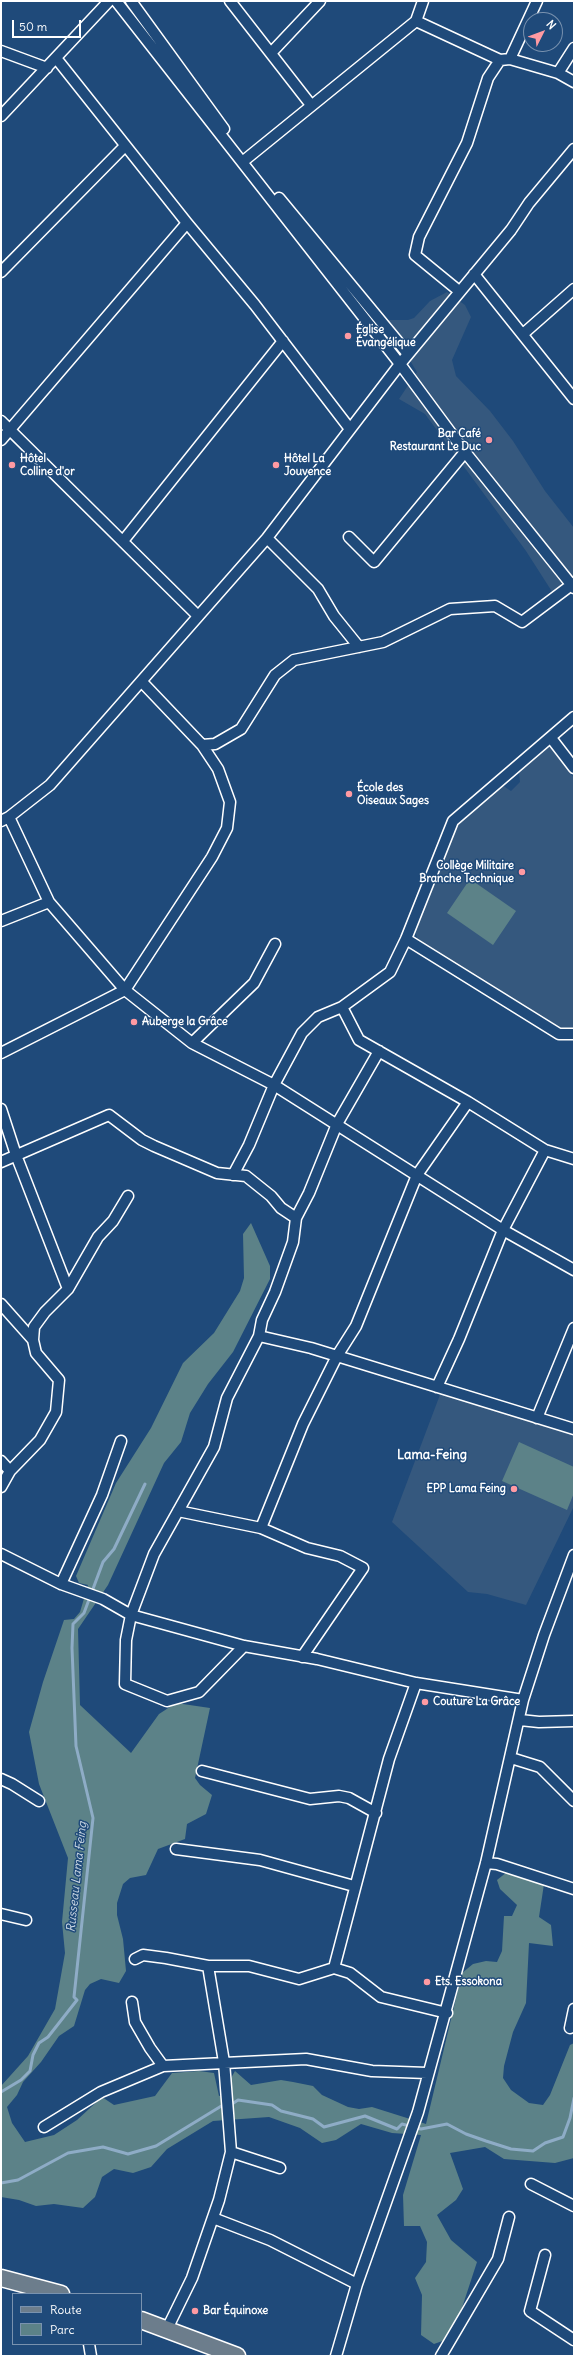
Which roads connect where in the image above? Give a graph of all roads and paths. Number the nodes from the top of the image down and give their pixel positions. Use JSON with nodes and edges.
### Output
{"nodes":[{"id":1,"x":109,"y":1,"type":"edge"},
{"id":2,"x":116,"y":1,"type":"edge"},
{"id":3,"x":132,"y":1,"type":"edge"},
{"id":4,"x":230,"y":1,"type":"edge"},
{"id":5,"x":320,"y":1,"type":"edge"},
{"id":6,"x":423,"y":1,"type":"edge"},
{"id":7,"x":537,"y":1,"type":"edge"},
{"id":8,"x":416,"y":21,"type":"junction"},
{"id":9,"x":574,"y":48,"type":"edge"},
{"id":10,"x":1,"y":51,"type":"edge"},
{"id":11,"x":271,"y":53,"type":"junction"},
{"id":12,"x":56,"y":58,"type":"junction"},
{"id":13,"x":505,"y":60,"type":"junction"},
{"id":14,"x":47,"y":68,"type":"junction"},
{"id":15,"x":558,"y":73,"type":"junction"},
{"id":16,"x":574,"y":82,"type":"edge"},
{"id":17,"x":311,"y":105,"type":"junction"},
{"id":18,"x":1,"y":116,"type":"edge"},
{"id":19,"x":125,"y":146,"type":"junction"},
{"id":20,"x":574,"y":149,"type":"edge"},
{"id":21,"x":246,"y":158,"type":"junction"},
{"id":22,"x":187,"y":223,"type":"junction"},
{"id":23,"x":1,"y":272,"type":"edge"},
{"id":24,"x":474,"y":274,"type":"junction"},
{"id":25,"x":574,"y":290,"type":"edge"},
{"id":26,"x":459,"y":291,"type":"junction"},
{"id":27,"x":523,"y":334,"type":"junction"},
{"id":28,"x":283,"y":341,"type":"junction"},
{"id":29,"x":408,"y":354,"type":"junction"},
{"id":30,"x":400,"y":364,"type":"junction"},
{"id":31,"x":574,"y":398,"type":"edge"},
{"id":32,"x":1,"y":421,"type":"edge"},
{"id":33,"x":350,"y":429,"type":"junction"},
{"id":34,"x":10,"y":430,"type":"junction"},
{"id":35,"x":1,"y":440,"type":"edge"},
{"id":36,"x":465,"y":452,"type":"junction"},
{"id":37,"x":349,"y":537,"type":"dead end"},
{"id":38,"x":267,"y":538,"type":"junction"},
{"id":39,"x":123,"y":541,"type":"junction"},
{"id":40,"x":573,"y":586,"type":"edge"},
{"id":41,"x":198,"y":616,"type":"junction"},
{"id":42,"x":359,"y":647,"type":"junction"},
{"id":43,"x":142,"y":682,"type":"junction"},
{"id":44,"x":574,"y":717,"type":"edge"},
{"id":45,"x":551,"y":738,"type":"junction"},
{"id":46,"x":202,"y":745,"type":"junction"},
{"id":47,"x":574,"y":768,"type":"edge"},
{"id":48,"x":5,"y":819,"type":"edge"},
{"id":49,"x":48,"y":902,"type":"junction"},
{"id":50,"x":1,"y":921,"type":"edge"},
{"id":51,"x":406,"y":939,"type":"junction"},
{"id":52,"x":275,"y":944,"type":"dead end"},
{"id":53,"x":125,"y":990,"type":"junction"},
{"id":54,"x":342,"y":1007,"type":"junction"},
{"id":55,"x":574,"y":1034,"type":"edge"},
{"id":56,"x":192,"y":1043,"type":"junction"},
{"id":57,"x":379,"y":1052,"type":"junction"},
{"id":58,"x":1,"y":1053,"type":"edge"},
{"id":59,"x":274,"y":1085,"type":"junction"},
{"id":60,"x":468,"y":1102,"type":"junction"},
{"id":61,"x":1,"y":1109,"type":"edge"},
{"id":62,"x":338,"y":1124,"type":"junction"},
{"id":63,"x":545,"y":1150,"type":"junction"},
{"id":64,"x":16,"y":1155,"type":"junction"},
{"id":65,"x":574,"y":1159,"type":"edge"},
{"id":66,"x":1,"y":1162,"type":"edge"},
{"id":67,"x":233,"y":1175,"type":"junction"},
{"id":68,"x":417,"y":1175,"type":"junction"},
{"id":69,"x":128,"y":1196,"type":"dead end"},
{"id":70,"x":296,"y":1218,"type":"junction"},
{"id":71,"x":503,"y":1230,"type":"junction"},
{"id":72,"x":574,"y":1270,"type":"edge"},
{"id":73,"x":68,"y":1289,"type":"junction"},
{"id":74,"x":1,"y":1304,"type":"edge"},
{"id":75,"x":574,"y":1328,"type":"edge"},
{"id":76,"x":259,"y":1336,"type":"junction"},
{"id":77,"x":32,"y":1340,"type":"junction"},
{"id":78,"x":337,"y":1356,"type":"junction"},
{"id":79,"x":436,"y":1387,"type":"junction"},
{"id":80,"x":537,"y":1418,"type":"junction"},
{"id":81,"x":574,"y":1429,"type":"edge"},
{"id":82,"x":121,"y":1441,"type":"dead end"},
{"id":83,"x":1,"y":1461,"type":"edge"},
{"id":84,"x":10,"y":1471,"type":"junction"},
{"id":85,"x":1,"y":1487,"type":"edge"},
{"id":86,"x":178,"y":1510,"type":"junction"},
{"id":87,"x":261,"y":1528,"type":"junction"},
{"id":88,"x":1,"y":1554,"type":"edge"},
{"id":89,"x":574,"y":1555,"type":"edge"},
{"id":90,"x":61,"y":1584,"type":"junction"},
{"id":91,"x":131,"y":1615,"type":"junction"},
{"id":92,"x":244,"y":1646,"type":"junction"},
{"id":93,"x":302,"y":1657,"type":"junction"},
{"id":94,"x":416,"y":1683,"type":"junction"},
{"id":95,"x":523,"y":1700,"type":"junction"},
{"id":96,"x":520,"y":1720,"type":"junction"},
{"id":97,"x":574,"y":1720,"type":"edge"},
{"id":98,"x":511,"y":1758,"type":"junction"},
{"id":99,"x":202,"y":1771,"type":"dead end"},
{"id":100,"x":1,"y":1780,"type":"edge"},
{"id":101,"x":39,"y":1801,"type":"dead end"},
{"id":102,"x":574,"y":1801,"type":"edge"},
{"id":103,"x":376,"y":1813,"type":"junction"},
{"id":104,"x":176,"y":1849,"type":"dead end"},
{"id":105,"x":486,"y":1863,"type":"junction"},
{"id":106,"x":354,"y":1886,"type":"junction"},
{"id":107,"x":574,"y":1888,"type":"edge"},
{"id":108,"x":1,"y":1914,"type":"edge"},
{"id":109,"x":26,"y":1920,"type":"dead end"},
{"id":110,"x":135,"y":1959,"type":"dead end"},
{"id":111,"x":208,"y":1966,"type":"junction"},
{"id":112,"x":334,"y":1968,"type":"junction"},
{"id":113,"x":132,"y":2002,"type":"dead end"},
{"id":114,"x":574,"y":2008,"type":"edge"},
{"id":115,"x":446,"y":2013,"type":"junction"},
{"id":116,"x":570,"y":2028,"type":"dead end"},
{"id":117,"x":224,"y":2062,"type":"junction"},
{"id":118,"x":164,"y":2066,"type":"junction"},
{"id":119,"x":427,"y":2073,"type":"junction"},
{"id":120,"x":44,"y":2127,"type":"dead end"},
{"id":121,"x":231,"y":2152,"type":"junction"},
{"id":122,"x":280,"y":2168,"type":"dead end"},
{"id":123,"x":531,"y":2184,"type":"dead end"},
{"id":124,"x":574,"y":2206,"type":"edge"},
{"id":125,"x":509,"y":2216,"type":"dead end"},
{"id":126,"x":213,"y":2218,"type":"junction"},
{"id":127,"x":545,"y":2255,"type":"dead end"},
{"id":128,"x":1,"y":2278,"type":"edge"},
{"id":129,"x":357,"y":2284,"type":"junction"},
{"id":130,"x":57,"y":2293,"type":"edge"},
{"id":131,"x":142,"y":2320,"type":"edge"},
{"id":132,"x":167,"y":2329,"type":"junction"},
{"id":133,"x":574,"y":2340,"type":"edge"},
{"id":134,"x":89,"y":2345,"type":"edge"},
{"id":135,"x":91,"y":2356,"type":"edge"},
{"id":136,"x":237,"y":2356,"type":"edge"},
{"id":137,"x":336,"y":2356,"type":"edge"},
{"id":138,"x":441,"y":2356,"type":"edge"}],
"edges":[{"from":1,"to":12,"type":"street"},
{"from":2,"to":30,"type":"street"},
{"from":3,"to":21,"type":"street"},
{"from":4,"to":11,"type":"street"},
{"from":5,"to":11,"type":"street"},
{"from":6,"to":8,"type":"street"},
{"from":7,"to":13,"type":"street"},
{"from":8,"to":13,"type":"street"},
{"from":8,"to":17,"type":"street"},
{"from":9,"to":15,"type":"street"},
{"from":10,"to":14,"type":"street"},
{"from":11,"to":17,"type":"street"},
{"from":12,"to":14,"type":"street"},
{"from":12,"to":19,"type":"street"},
{"from":13,"to":15,"type":"street"},
{"from":13,"to":26,"type":"street"},
{"from":14,"to":18,"type":"street"},
{"from":15,"to":16,"type":"street"},
{"from":17,"to":21,"type":"street"},
{"from":19,"to":22,"type":"street"},
{"from":19,"to":23,"type":"street"},
{"from":20,"to":24,"type":"street"},
{"from":21,"to":29,"type":"street"},
{"from":22,"to":28,"type":"street"},
{"from":22,"to":34,"type":"street"},
{"from":24,"to":26,"type":"street"},
{"from":24,"to":27,"type":"street"},
{"from":25,"to":27,"type":"street"},
{"from":26,"to":29,"type":"street"},
{"from":27,"to":31,"type":"street"},
{"from":28,"to":33,"type":"street"},
{"from":28,"to":39,"type":"street"},
{"from":29,"to":30,"type":"street"},
{"from":30,"to":33,"type":"street"},
{"from":30,"to":36,"type":"street"},
{"from":32,"to":34,"type":"street"},
{"from":33,"to":38,"type":"street"},
{"from":34,"to":35,"type":"street"},
{"from":34,"to":39,"type":"street"},
{"from":36,"to":37,"type":"street"},
{"from":36,"to":40,"type":"street"},
{"from":38,"to":41,"type":"street"},
{"from":38,"to":42,"type":"street"},
{"from":39,"to":41,"type":"street"},
{"from":40,"to":42,"type":"street"},
{"from":41,"to":43,"type":"street"},
{"from":42,"to":46,"type":"street"},
{"from":43,"to":46,"type":"street"},
{"from":43,"to":48,"type":"street"},
{"from":44,"to":45,"type":"street"},
{"from":45,"to":47,"type":"street"},
{"from":45,"to":51,"type":"street"},
{"from":46,"to":53,"type":"street"},
{"from":48,"to":49,"type":"street"},
{"from":49,"to":50,"type":"street"},
{"from":49,"to":53,"type":"street"},
{"from":51,"to":54,"type":"street"},
{"from":51,"to":55,"type":"street"},
{"from":52,"to":56,"type":"street"},
{"from":53,"to":56,"type":"street"},
{"from":53,"to":58,"type":"street"},
{"from":54,"to":57,"type":"street"},
{"from":54,"to":59,"type":"street"},
{"from":56,"to":59,"type":"street"},
{"from":57,"to":60,"type":"street"},
{"from":57,"to":62,"type":"street"},
{"from":59,"to":62,"type":"street"},
{"from":59,"to":67,"type":"street"},
{"from":60,"to":63,"type":"street"},
{"from":60,"to":68,"type":"street"},
{"from":61,"to":64,"type":"street"},
{"from":62,"to":68,"type":"street"},
{"from":62,"to":70,"type":"street"},
{"from":63,"to":65,"type":"street"},
{"from":63,"to":71,"type":"street"},
{"from":64,"to":66,"type":"street"},
{"from":64,"to":67,"type":"street"},
{"from":64,"to":73,"type":"street"},
{"from":67,"to":70,"type":"street"},
{"from":68,"to":71,"type":"street"},
{"from":68,"to":78,"type":"street"},
{"from":69,"to":73,"type":"street"},
{"from":70,"to":76,"type":"street"},
{"from":71,"to":72,"type":"street"},
{"from":71,"to":79,"type":"street"},
{"from":73,"to":77,"type":"street"},
{"from":74,"to":77,"type":"street"},
{"from":75,"to":80,"type":"street"},
{"from":76,"to":78,"type":"street"},
{"from":76,"to":86,"type":"street"},
{"from":77,"to":84,"type":"street"},
{"from":78,"to":79,"type":"street"},
{"from":78,"to":87,"type":"street"},
{"from":79,"to":80,"type":"street"},
{"from":80,"to":81,"type":"street"},
{"from":82,"to":90,"type":"street"},
{"from":83,"to":84,"type":"street"},
{"from":84,"to":85,"type":"street"},
{"from":86,"to":87,"type":"street"},
{"from":86,"to":91,"type":"street"},
{"from":87,"to":93,"type":"street"},
{"from":88,"to":90,"type":"street"},
{"from":89,"to":95,"type":"street"},
{"from":90,"to":91,"type":"street"},
{"from":91,"to":92,"type":"street"},
{"from":91,"to":92,"type":"street"},
{"from":92,"to":93,"type":"street"},
{"from":93,"to":94,"type":"street"},
{"from":94,"to":95,"type":"street"},
{"from":94,"to":103,"type":"street"},
{"from":95,"to":96,"type":"street"},
{"from":96,"to":97,"type":"street"},
{"from":96,"to":98,"type":"street"},
{"from":98,"to":102,"type":"street"},
{"from":98,"to":105,"type":"street"},
{"from":99,"to":103,"type":"street"},
{"from":100,"to":101,"type":"street"},
{"from":103,"to":106,"type":"street"},
{"from":104,"to":106,"type":"street"},
{"from":105,"to":107,"type":"street"},
{"from":105,"to":115,"type":"street"},
{"from":106,"to":112,"type":"street"},
{"from":108,"to":109,"type":"street"},
{"from":110,"to":111,"type":"street"},
{"from":111,"to":112,"type":"street"},
{"from":111,"to":117,"type":"street"},
{"from":112,"to":115,"type":"street"},
{"from":113,"to":118,"type":"street"},
{"from":114,"to":116,"type":"street"},
{"from":115,"to":119,"type":"street"},
{"from":117,"to":118,"type":"street"},
{"from":117,"to":119,"type":"street"},
{"from":117,"to":121,"type":"street"},
{"from":118,"to":120,"type":"street"},
{"from":119,"to":129,"type":"street"},
{"from":121,"to":122,"type":"street"},
{"from":121,"to":126,"type":"street"},
{"from":123,"to":124,"type":"street"},
{"from":125,"to":138,"type":"street"},
{"from":126,"to":129,"type":"street"},
{"from":126,"to":132,"type":"street"},
{"from":127,"to":133,"type":"street"},
{"from":128,"to":130,"type":"main road"},
{"from":129,"to":137,"type":"street"},
{"from":131,"to":132,"type":"main road"},
{"from":132,"to":136,"type":"main road"},
{"from":134,"to":135,"type":"street"}]}
